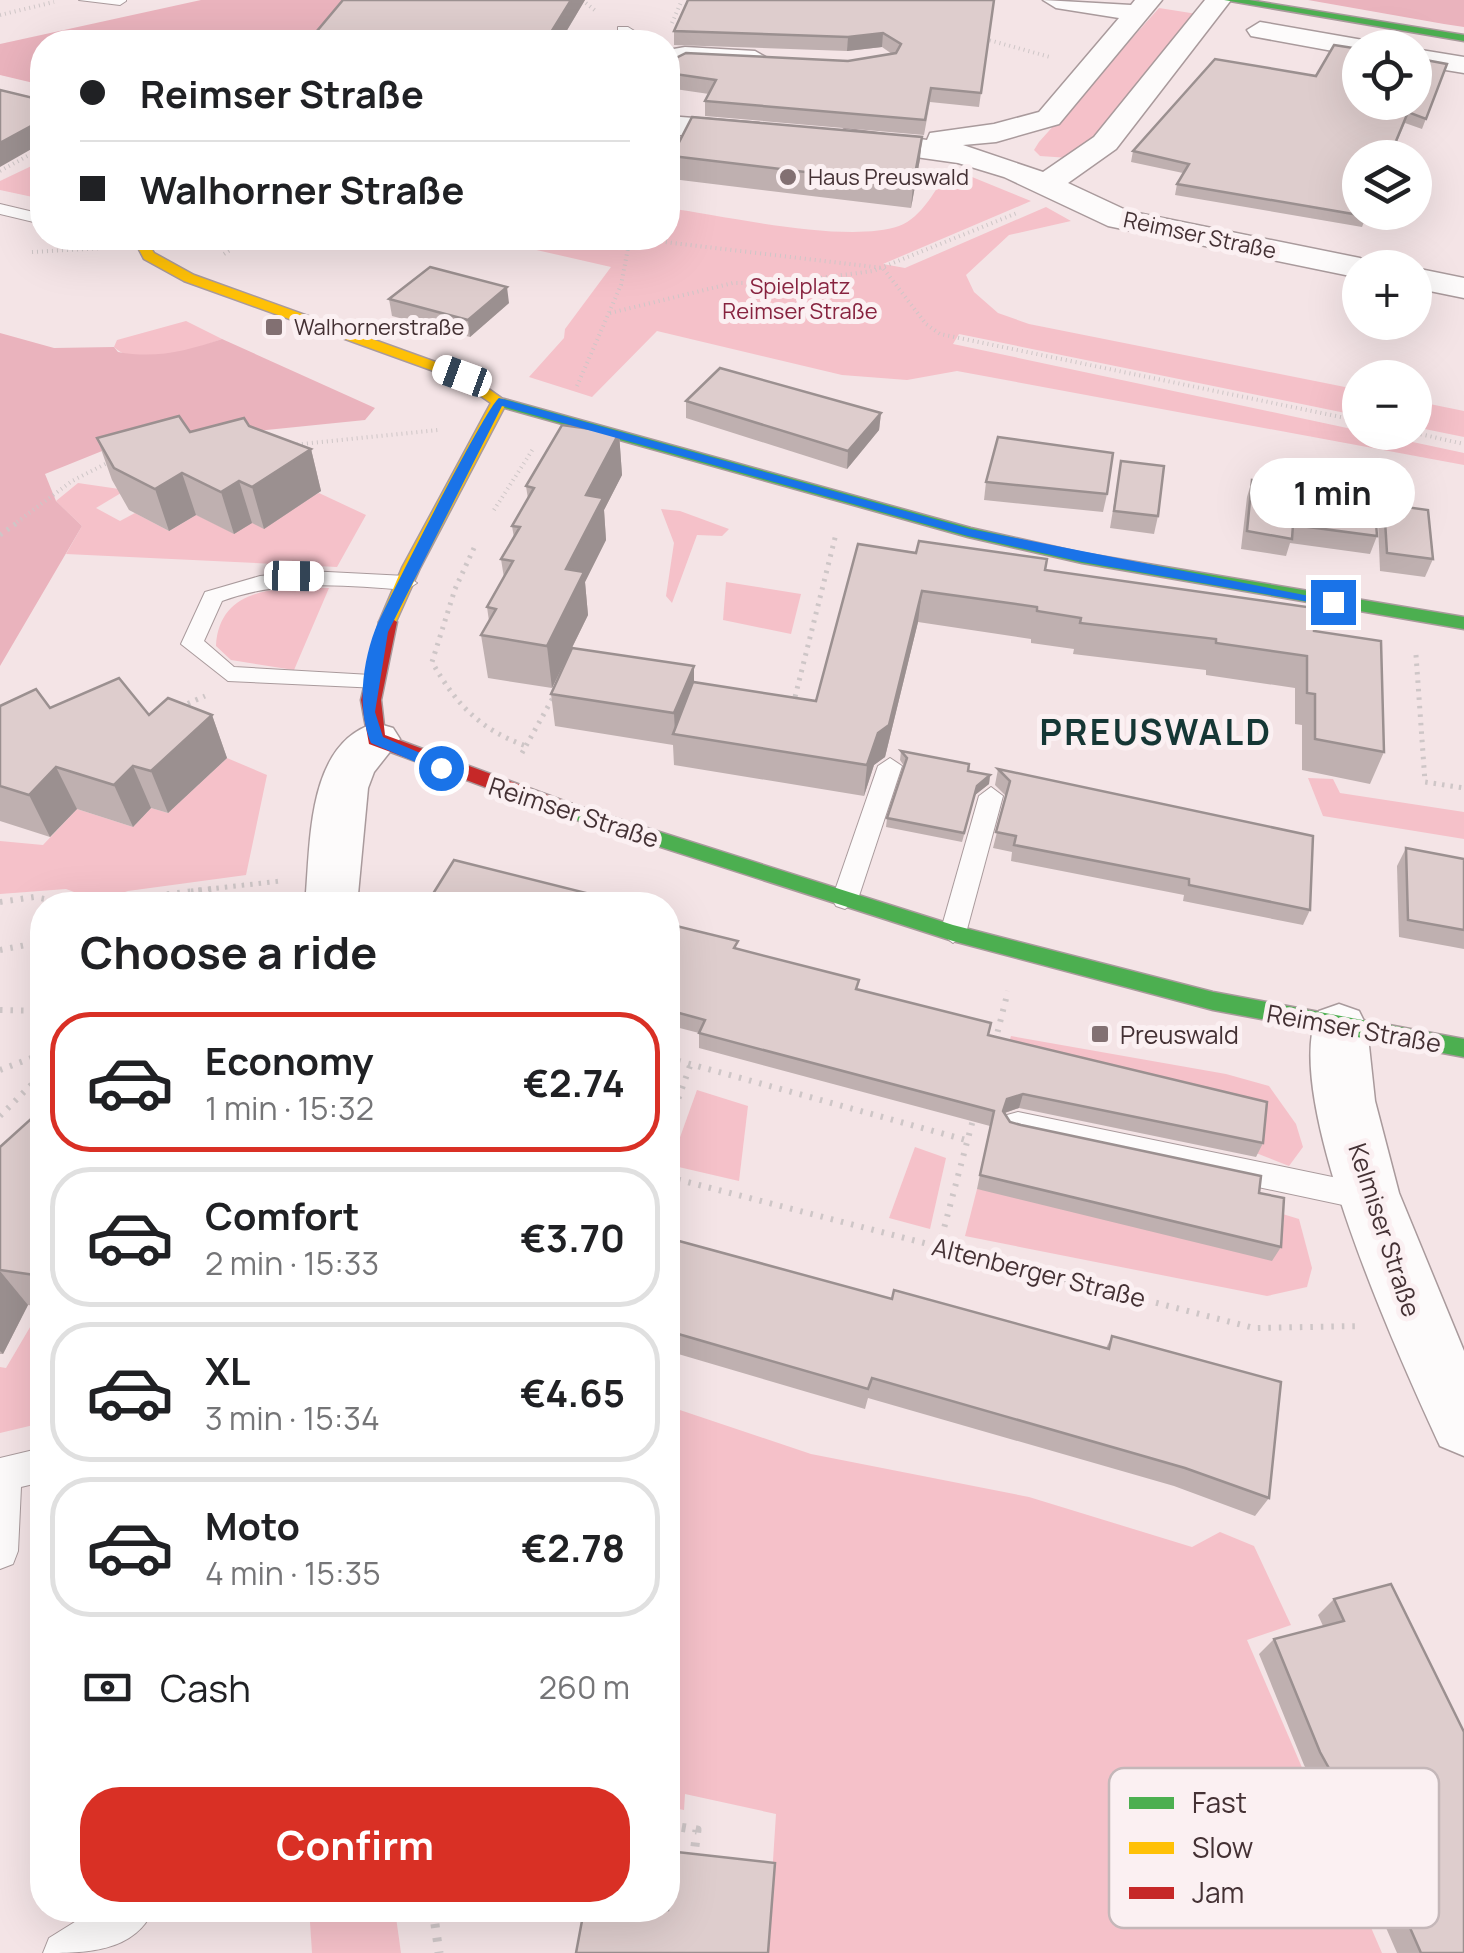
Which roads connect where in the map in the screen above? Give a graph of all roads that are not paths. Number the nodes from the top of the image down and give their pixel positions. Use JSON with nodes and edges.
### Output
{"nodes":[{"id":1,"x":85,"y":0,"type":"edge"},
{"id":2,"x":1056,"y":0,"type":"edge"},
{"id":3,"x":1218,"y":0,"type":"edge"},
{"id":4,"x":1230,"y":0,"type":"edge"},
{"id":5,"x":120,"y":1,"type":"edge"},
{"id":6,"x":1144,"y":7,"type":"edge"},
{"id":7,"x":1260,"y":30,"type":"dead end"},
{"id":8,"x":1464,"y":38,"type":"edge"},
{"id":9,"x":1342,"y":44,"type":"edge"},
{"id":10,"x":680,"y":59,"type":"edge"},
{"id":11,"x":787,"y":60,"type":"edge"},
{"id":12,"x":1432,"y":60,"type":"edge"},
{"id":13,"x":1464,"y":65,"type":"edge"},
{"id":14,"x":1049,"y":118,"type":"junction"},
{"id":15,"x":680,"y":126,"type":"edge"},
{"id":16,"x":780,"y":134,"type":"edge"},
{"id":17,"x":818,"y":136,"type":"edge"},
{"id":18,"x":894,"y":142,"type":"junction"},
{"id":19,"x":1016,"y":170,"type":"junction"},
{"id":20,"x":1047,"y":183,"type":"junction"},
{"id":21,"x":0,"y":209,"type":"edge"},
{"id":22,"x":30,"y":216,"type":"edge"},
{"id":23,"x":145,"y":250,"type":"edge"},
{"id":24,"x":1342,"y":265,"type":"edge"},
{"id":25,"x":1432,"y":281,"type":"edge"},
{"id":26,"x":1464,"y":288,"type":"edge"},
{"id":27,"x":499,"y":402,"type":"junction"},
{"id":28,"x":406,"y":583,"type":"junction"},
{"id":29,"x":1464,"y":623,"type":"edge"},
{"id":30,"x":371,"y":683,"type":"junction"},
{"id":31,"x":376,"y":740,"type":"junction"},
{"id":32,"x":890,"y":766,"type":"edge"},
{"id":33,"x":991,"y":796,"type":"dead end"},
{"id":34,"x":332,"y":890,"type":"edge"},
{"id":35,"x":845,"y":899,"type":"junction"},
{"id":36,"x":953,"y":933,"type":"junction"},
{"id":37,"x":1339,"y":1027,"type":"junction"},
{"id":38,"x":1464,"y":1048,"type":"edge"},
{"id":39,"x":1018,"y":1124,"type":"edge"},
{"id":40,"x":1371,"y":1198,"type":"junction"},
{"id":41,"x":1464,"y":1423,"type":"edge"},
{"id":42,"x":30,"y":1468,"type":"edge"},
{"id":43,"x":0,"y":1551,"type":"edge"},
{"id":44,"x":113,"y":1922,"type":"edge"},
{"id":45,"x":64,"y":1953,"type":"edge"}],
"edges":[{"from":1,"to":5,"type":"lane"},
{"from":2,"to":6,"type":"street"},
{"from":3,"to":20,"type":"street"},
{"from":4,"to":8,"type":"street"},
{"from":6,"to":14,"type":"street"},
{"from":7,"to":9,"type":"street"},
{"from":10,"to":11,"type":"street"},
{"from":12,"to":13,"type":"street"},
{"from":14,"to":18,"type":"street","name":"Reimser Straße"},
{"from":14,"to":19,"type":"street"},
{"from":15,"to":16,"type":"street"},
{"from":17,"to":18,"type":"street","name":"Reimser Straße"},
{"from":18,"to":19,"type":"street","name":"Reimser Straße"},
{"from":19,"to":20,"type":"street","name":"Reimser Straße"},
{"from":20,"to":24,"type":"street","name":"Reimser Straße"},
{"from":21,"to":22,"type":"lane"},
{"from":23,"to":27,"type":"street"},
{"from":25,"to":26,"type":"street"},
{"from":27,"to":28,"type":"street"},
{"from":27,"to":29,"type":"street"},
{"from":28,"to":30,"type":"street"},
{"from":28,"to":30,"type":"lane"},
{"from":30,"to":31,"type":"street"},
{"from":31,"to":34,"type":"street"},
{"from":31,"to":35,"type":"street","name":"Reimser Straße"},
{"from":32,"to":35,"type":"lane"},
{"from":33,"to":36,"type":"lane"},
{"from":35,"to":36,"type":"street","name":"Reimser Straße"},
{"from":36,"to":37,"type":"street","name":"Reimser Straße"},
{"from":37,"to":38,"type":"street","name":"Reimser Straße"},
{"from":37,"to":40,"type":"street","name":"Kelmiser Straße"},
{"from":39,"to":40,"type":"lane"},
{"from":40,"to":41,"type":"street","name":"Kelmiser Straße"},
{"from":42,"to":43,"type":"lane"},
{"from":44,"to":45,"type":"lane"}]}
